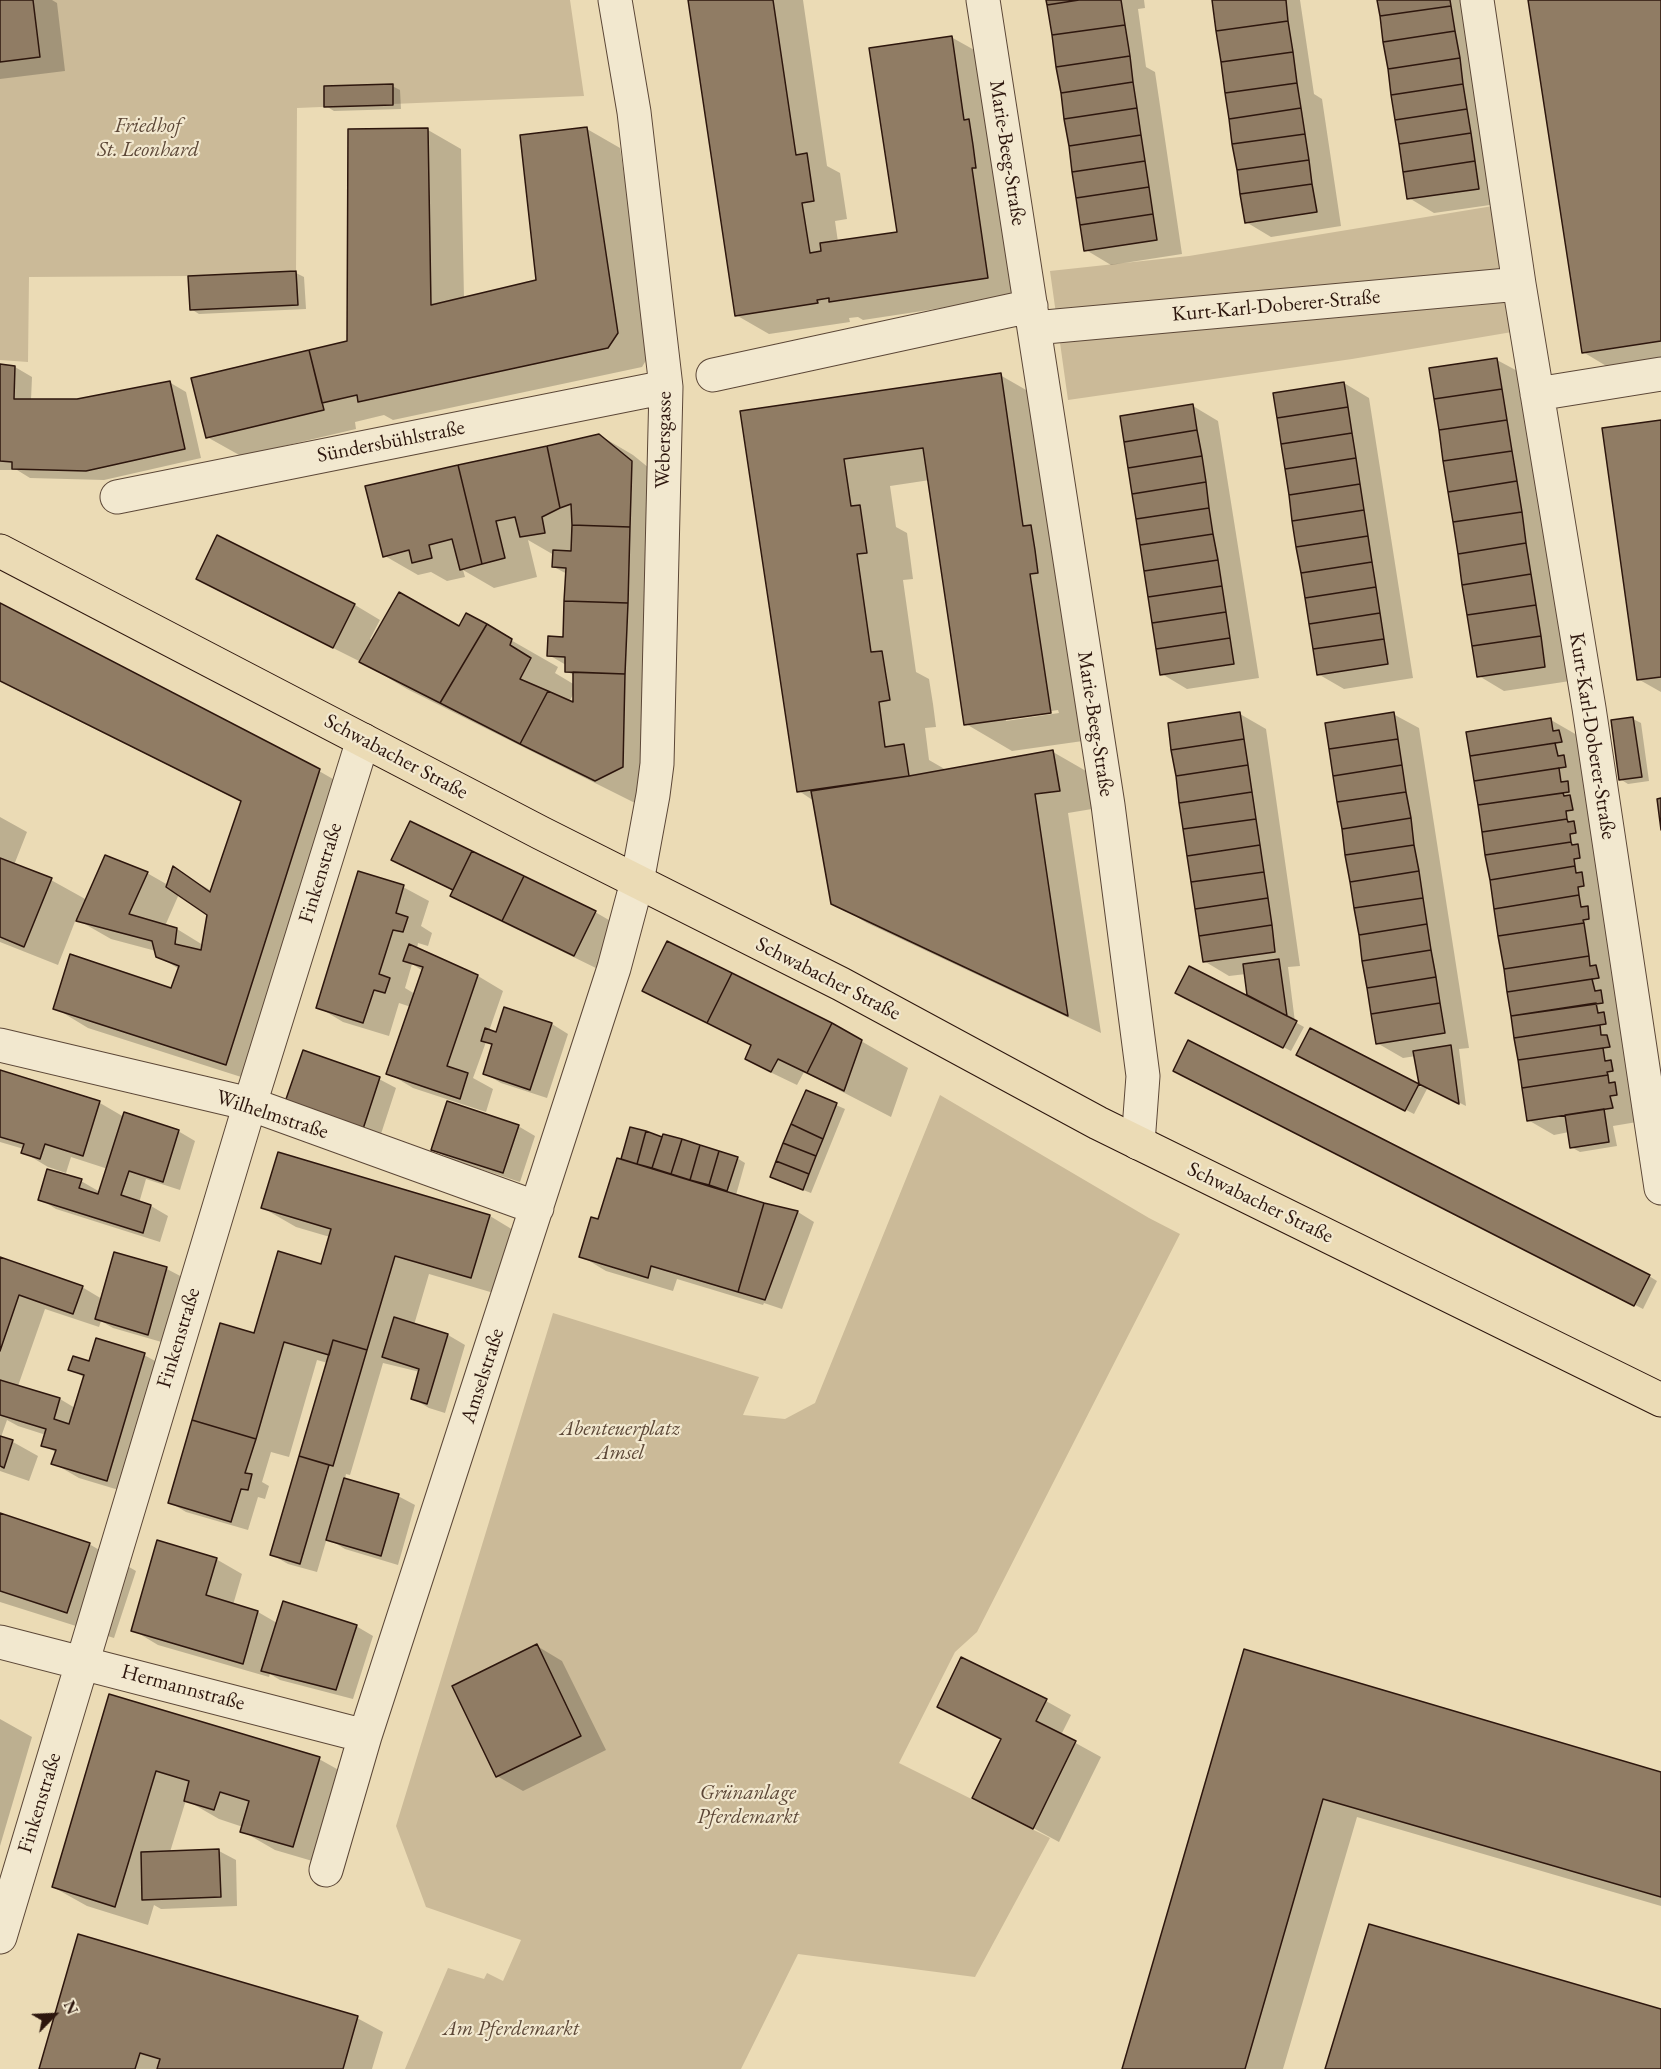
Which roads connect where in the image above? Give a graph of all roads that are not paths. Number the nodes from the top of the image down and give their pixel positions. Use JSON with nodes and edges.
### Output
{"nodes":[{"id":1,"x":615,"y":0,"type":"edge"},
{"id":2,"x":983,"y":0,"type":"edge"},
{"id":3,"x":1477,"y":0,"type":"edge"},
{"id":4,"x":1519,"y":284,"type":"junction"},
{"id":5,"x":1032,"y":317,"type":"junction"},
{"id":6,"x":1661,"y":374,"type":"edge"},
{"id":7,"x":713,"y":375,"type":"dead end"},
{"id":8,"x":666,"y":387,"type":"junction"},
{"id":9,"x":1537,"y":394,"type":"junction"},
{"id":10,"x":117,"y":497,"type":"dead end"},
{"id":11,"x":0,"y":551,"type":"edge"},
{"id":12,"x":363,"y":740,"type":"junction"},
{"id":13,"x":637,"y":882,"type":"junction"},
{"id":14,"x":0,"y":1044,"type":"edge"},
{"id":15,"x":250,"y":1104,"type":"junction"},
{"id":16,"x":1138,"y":1143,"type":"junction"},
{"id":17,"x":1661,"y":1188,"type":"edge"},
{"id":18,"x":537,"y":1208,"type":"junction"},
{"id":19,"x":1660,"y":1397,"type":"edge"},
{"id":20,"x":0,"y":1642,"type":"edge"},
{"id":21,"x":82,"y":1662,"type":"junction"},
{"id":22,"x":365,"y":1736,"type":"junction"},
{"id":23,"x":326,"y":1870,"type":"dead end"},
{"id":24,"x":0,"y":1937,"type":"edge"}],
"edges":[{"from":1,"to":8,"type":"street","name":"Webersgasse"},
{"from":2,"to":5,"type":"street","name":"Marie-Beeg-Straße"},
{"from":3,"to":4,"type":"street","name":"Kurt-Karl-Doberer-Straße"},
{"from":4,"to":5,"type":"street","name":"Kurt-Karl-Doberer-Straße"},
{"from":4,"to":9,"type":"street","name":"Kurt-Karl-Doberer-Straße"},
{"from":5,"to":7,"type":"street"},
{"from":5,"to":16,"type":"street","name":"Marie-Beeg-Straße"},
{"from":6,"to":9,"type":"street"},
{"from":8,"to":10,"type":"street","name":"Sündersbühlstraße"},
{"from":8,"to":13,"type":"street","name":"Webersgasse"},
{"from":9,"to":17,"type":"street","name":"Kurt-Karl-Doberer-Straße"},
{"from":11,"to":12,"type":"main road","name":"Schwabacher Straße"},
{"from":12,"to":13,"type":"main road","name":"Schwabacher Straße"},
{"from":12,"to":15,"type":"street","name":"Finkenstraße"},
{"from":13,"to":16,"type":"main road","name":"Schwabacher Straße"},
{"from":13,"to":18,"type":"street","name":"Amselstraße"},
{"from":14,"to":15,"type":"street","name":"Wilhelmstraße"},
{"from":15,"to":18,"type":"street","name":"Wilhelmstraße"},
{"from":15,"to":21,"type":"street","name":"Finkenstraße"},
{"from":16,"to":19,"type":"main road","name":"Schwabacher Straße"},
{"from":18,"to":22,"type":"street","name":"Amselstraße"},
{"from":20,"to":21,"type":"street","name":"Hermannstraße"},
{"from":21,"to":22,"type":"street","name":"Hermannstraße"},
{"from":21,"to":24,"type":"street","name":"Finkenstraße"},
{"from":22,"to":23,"type":"street","name":"Amselstraße"}]}
